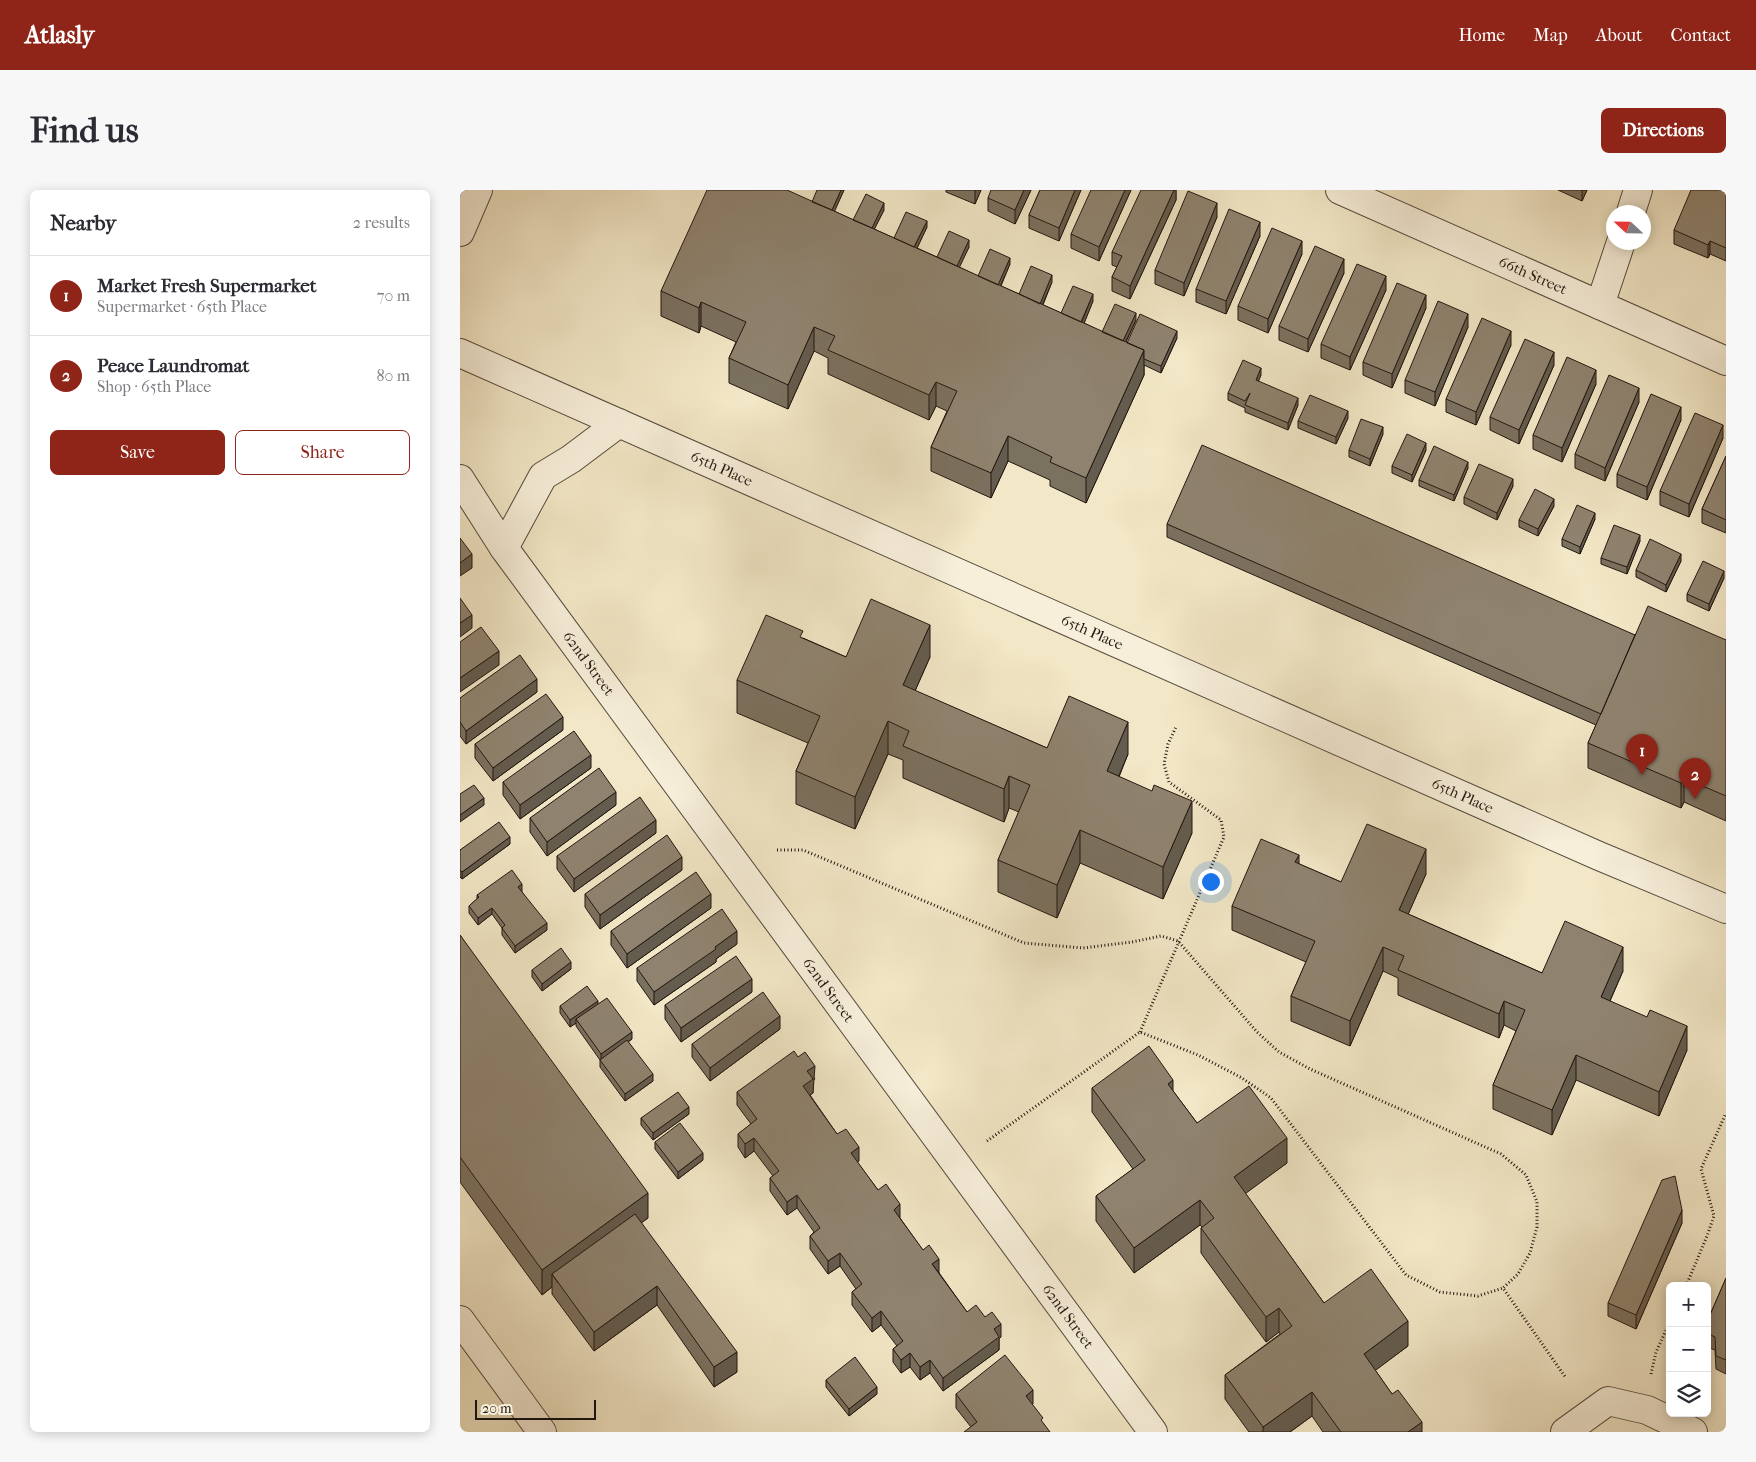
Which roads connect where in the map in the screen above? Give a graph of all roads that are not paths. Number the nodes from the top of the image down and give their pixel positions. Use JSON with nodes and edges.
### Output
{"nodes":[{"id":1,"x":478,"y":190,"type":"edge"},
{"id":2,"x":1340,"y":190,"type":"edge"},
{"id":3,"x":1638,"y":190,"type":"edge"},
{"id":4,"x":1633,"y":205,"type":"edge"},
{"id":5,"x":460,"y":232,"type":"edge"},
{"id":6,"x":1618,"y":250,"type":"edge"},
{"id":7,"x":1600,"y":305,"type":"junction"},
{"id":8,"x":460,"y":353,"type":"edge"},
{"id":9,"x":1726,"y":361,"type":"edge"},
{"id":10,"x":619,"y":423,"type":"junction"},
{"id":11,"x":460,"y":479,"type":"edge"},
{"id":12,"x":504,"y":548,"type":"junction"},
{"id":13,"x":1726,"y":909,"type":"edge"},
{"id":14,"x":460,"y":1320,"type":"edge"},
{"id":15,"x":542,"y":1432,"type":"edge"},
{"id":16,"x":1153,"y":1432,"type":"edge"},
{"id":17,"x":1565,"y":1432,"type":"edge"},
{"id":18,"x":1693,"y":1432,"type":"edge"}],
"edges":[{"from":1,"to":5,"type":"street"},
{"from":2,"to":7,"type":"street","name":"66th Street"},
{"from":3,"to":4,"type":"street"},
{"from":6,"to":7,"type":"street"},
{"from":7,"to":9,"type":"street","name":"66th Street"},
{"from":8,"to":10,"type":"street","name":"65th Place"},
{"from":10,"to":12,"type":"street"},
{"from":10,"to":13,"type":"street","name":"65th Place"},
{"from":11,"to":12,"type":"street","name":"62nd Street"},
{"from":12,"to":16,"type":"street","name":"62nd Street"},
{"from":14,"to":15,"type":"street"},
{"from":17,"to":18,"type":"street"}]}
